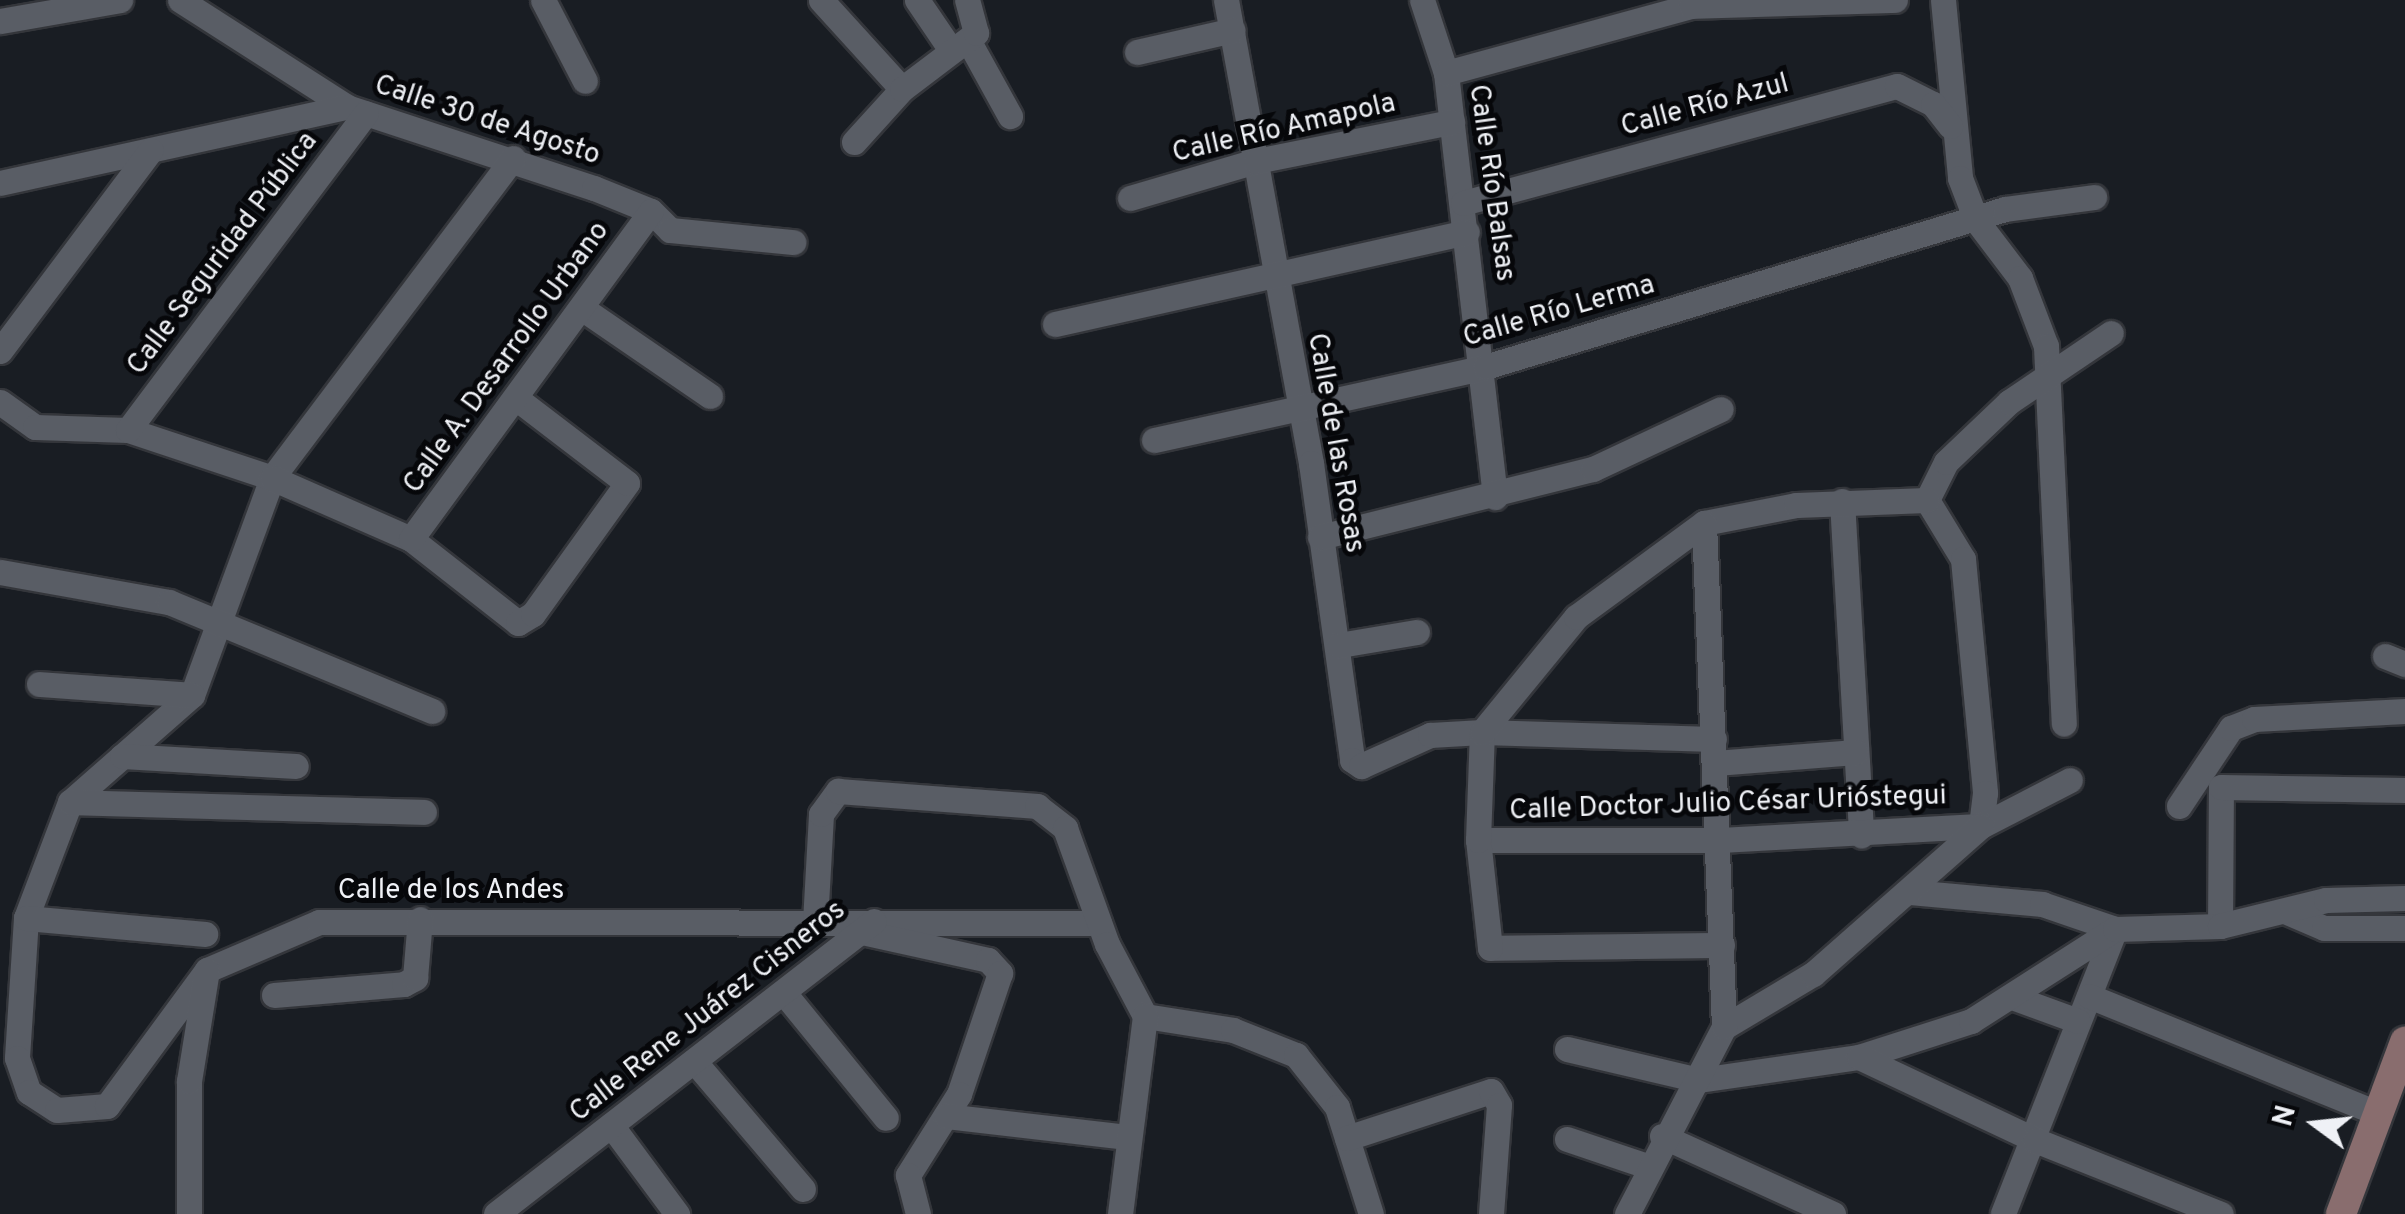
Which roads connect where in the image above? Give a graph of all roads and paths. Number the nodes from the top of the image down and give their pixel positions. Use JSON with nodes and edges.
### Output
{"nodes":[{"id":1,"x":120,"y":0,"type":"edge"},
{"id":2,"x":180,"y":0,"type":"edge"},
{"id":3,"x":543,"y":0,"type":"edge"},
{"id":4,"x":822,"y":0,"type":"edge"},
{"id":5,"x":917,"y":0,"type":"edge"},
{"id":6,"x":966,"y":0,"type":"edge"},
{"id":7,"x":1226,"y":0,"type":"edge"},
{"id":8,"x":1422,"y":0,"type":"edge"},
{"id":9,"x":1895,"y":0,"type":"edge"},
{"id":10,"x":1944,"y":0,"type":"edge"},
{"id":11,"x":1691,"y":3,"type":"edge"},
{"id":12,"x":0,"y":21,"type":"edge"},
{"id":13,"x":1233,"y":30,"type":"junction"},
{"id":14,"x":965,"y":41,"type":"junction"},
{"id":15,"x":1138,"y":52,"type":"dead end"},
{"id":16,"x":1446,"y":73,"type":"junction"},
{"id":17,"x":584,"y":82,"type":"dead end"},
{"id":18,"x":902,"y":89,"type":"junction"},
{"id":19,"x":357,"y":110,"type":"junction"},
{"id":20,"x":1010,"y":116,"type":"dead end"},
{"id":21,"x":1452,"y":122,"type":"junction"},
{"id":22,"x":1950,"y":126,"type":"junction"},
{"id":23,"x":854,"y":142,"type":"dead end"},
{"id":24,"x":151,"y":150,"type":"junction"},
{"id":25,"x":513,"y":158,"type":"junction"},
{"id":26,"x":1256,"y":162,"type":"junction"},
{"id":27,"x":0,"y":183,"type":"edge"},
{"id":28,"x":2094,"y":197,"type":"dead end"},
{"id":29,"x":1130,"y":198,"type":"dead end"},
{"id":30,"x":1463,"y":203,"type":"junction"},
{"id":31,"x":651,"y":212,"type":"junction"},
{"id":32,"x":1976,"y":220,"type":"junction"},
{"id":33,"x":1468,"y":232,"type":"junction"},
{"id":34,"x":792,"y":242,"type":"dead end"},
{"id":35,"x":1277,"y":274,"type":"junction"},
{"id":36,"x":583,"y":308,"type":"junction"},
{"id":37,"x":1054,"y":324,"type":"dead end"},
{"id":38,"x":2112,"y":333,"type":"dead end"},
{"id":39,"x":0,"y":351,"type":"edge"},
{"id":40,"x":1485,"y":367,"type":"junction"},
{"id":41,"x":2049,"y":374,"type":"junction"},
{"id":42,"x":710,"y":396,"type":"dead end"},
{"id":43,"x":517,"y":399,"type":"junction"},
{"id":44,"x":0,"y":402,"type":"edge"},
{"id":45,"x":1298,"y":406,"type":"junction"},
{"id":46,"x":1721,"y":409,"type":"dead end"},
{"id":47,"x":128,"y":430,"type":"junction"},
{"id":48,"x":1154,"y":440,"type":"dead end"},
{"id":49,"x":272,"y":478,"type":"junction"},
{"id":50,"x":1495,"y":497,"type":"junction"},
{"id":51,"x":1927,"y":500,"type":"junction"},
{"id":52,"x":1842,"y":501,"type":"junction"},
{"id":53,"x":1704,"y":523,"type":"junction"},
{"id":54,"x":1320,"y":538,"type":"junction"},
{"id":55,"x":411,"y":540,"type":"junction"},
{"id":56,"x":0,"y":572,"type":"edge"},
{"id":57,"x":222,"y":620,"type":"junction"},
{"id":58,"x":1417,"y":632,"type":"dead end"},
{"id":59,"x":1339,"y":645,"type":"junction"},
{"id":60,"x":39,"y":684,"type":"dead end"},
{"id":61,"x":192,"y":695,"type":"junction"},
{"id":62,"x":432,"y":711,"type":"dead end"},
{"id":63,"x":2405,"y":711,"type":"edge"},
{"id":64,"x":2064,"y":724,"type":"dead end"},
{"id":65,"x":1482,"y":732,"type":"junction"},
{"id":66,"x":1714,"y":751,"type":"junction"},
{"id":67,"x":1856,"y":752,"type":"junction"},
{"id":68,"x":122,"y":756,"type":"junction"},
{"id":69,"x":296,"y":766,"type":"dead end"},
{"id":70,"x":2070,"y":780,"type":"dead end"},
{"id":71,"x":2405,"y":790,"type":"edge"},
{"id":72,"x":70,"y":802,"type":"junction"},
{"id":73,"x":2179,"y":806,"type":"dead end"},
{"id":74,"x":424,"y":812,"type":"dead end"},
{"id":75,"x":1981,"y":826,"type":"junction"},
{"id":76,"x":1862,"y":836,"type":"junction"},
{"id":77,"x":1478,"y":840,"type":"junction"},
{"id":78,"x":1720,"y":840,"type":"junction"},
{"id":79,"x":1910,"y":892,"type":"junction"},
{"id":80,"x":2405,"y":898,"type":"edge"},
{"id":81,"x":2286,"y":912,"type":"junction"},
{"id":82,"x":26,"y":918,"type":"junction"},
{"id":83,"x":420,"y":919,"type":"junction"},
{"id":84,"x":814,"y":922,"type":"junction"},
{"id":85,"x":1098,"y":923,"type":"junction"},
{"id":86,"x":868,"y":926,"type":"junction"},
{"id":87,"x":2220,"y":926,"type":"junction"},
{"id":88,"x":2405,"y":928,"type":"edge"},
{"id":89,"x":2115,"y":929,"type":"junction"},
{"id":90,"x":205,"y":934,"type":"dead end"},
{"id":91,"x":1722,"y":945,"type":"junction"},
{"id":92,"x":208,"y":970,"type":"junction"},
{"id":93,"x":784,"y":993,"type":"junction"},
{"id":94,"x":274,"y":994,"type":"dead end"},
{"id":95,"x":2089,"y":996,"type":"junction"},
{"id":96,"x":2012,"y":997,"type":"junction"},
{"id":97,"x":1145,"y":1016,"type":"junction"},
{"id":98,"x":2078,"y":1020,"type":"junction"},
{"id":99,"x":1724,"y":1028,"type":"junction"},
{"id":100,"x":2405,"y":1042,"type":"edge"},
{"id":101,"x":1567,"y":1050,"type":"dead end"},
{"id":102,"x":1858,"y":1057,"type":"junction"},
{"id":103,"x":694,"y":1060,"type":"junction"},
{"id":104,"x":1699,"y":1080,"type":"junction"},
{"id":105,"x":2378,"y":1113,"type":"junction"},
{"id":106,"x":946,"y":1116,"type":"junction"},
{"id":107,"x":886,"y":1118,"type":"dead end"},
{"id":108,"x":611,"y":1125,"type":"junction"},
{"id":109,"x":1662,"y":1136,"type":"junction"},
{"id":110,"x":1128,"y":1138,"type":"junction"},
{"id":111,"x":1347,"y":1138,"type":"junction"},
{"id":112,"x":1567,"y":1139,"type":"dead end"},
{"id":113,"x":2035,"y":1140,"type":"junction"},
{"id":114,"x":1647,"y":1166,"type":"junction"},
{"id":115,"x":803,"y":1190,"type":"dead end"},
{"id":116,"x":528,"y":1205,"type":"edge"},
{"id":117,"x":1366,"y":1210,"type":"edge"},
{"id":118,"x":189,"y":1214,"type":"edge"},
{"id":119,"x":496,"y":1214,"type":"edge"},
{"id":120,"x":677,"y":1214,"type":"edge"},
{"id":121,"x":918,"y":1214,"type":"edge"},
{"id":122,"x":1120,"y":1214,"type":"edge"},
{"id":123,"x":1490,"y":1214,"type":"edge"},
{"id":124,"x":1627,"y":1214,"type":"edge"},
{"id":125,"x":1833,"y":1214,"type":"edge"},
{"id":126,"x":2003,"y":1214,"type":"edge"},
{"id":127,"x":2222,"y":1214,"type":"edge"},
{"id":128,"x":2341,"y":1214,"type":"edge"}],
"edges":[{"from":1,"to":12,"type":"street"},
{"from":2,"to":19,"type":"street","name":"Calle 30 de Agosto"},
{"from":3,"to":17,"type":"street"},
{"from":4,"to":18,"type":"street"},
{"from":5,"to":14,"type":"street"},
{"from":6,"to":14,"type":"street"},
{"from":7,"to":13,"type":"street","name":"Calle de las Rosas"},
{"from":8,"to":16,"type":"street","name":"Calle Río Balsas"},
{"from":9,"to":11,"type":"street"},
{"from":10,"to":22,"type":"street"},
{"from":11,"to":16,"type":"street"},
{"from":13,"to":15,"type":"street"},
{"from":13,"to":26,"type":"street","name":"Calle de las Rosas"},
{"from":14,"to":18,"type":"street"},
{"from":14,"to":20,"type":"street"},
{"from":16,"to":21,"type":"street","name":"Calle Río Balsas"},
{"from":18,"to":23,"type":"street"},
{"from":19,"to":24,"type":"street"},
{"from":19,"to":25,"type":"street","name":"Calle 30 de Agosto"},
{"from":19,"to":47,"type":"street","name":"Calle Seguridad Pública"},
{"from":21,"to":26,"type":"street","name":"Calle Río Amapola"},
{"from":21,"to":30,"type":"street","name":"Calle Río Balsas"},
{"from":22,"to":30,"type":"street","name":"Calle Río Azul"},
{"from":22,"to":32,"type":"street"},
{"from":24,"to":27,"type":"street"},
{"from":24,"to":39,"type":"street"},
{"from":25,"to":31,"type":"street","name":"Calle 30 de Agosto"},
{"from":25,"to":49,"type":"street","name":"Calle de los Andes"},
{"from":26,"to":29,"type":"street","name":"Calle Río Amapola"},
{"from":26,"to":35,"type":"street","name":"Calle de las Rosas"},
{"from":28,"to":32,"type":"street","name":"Calle Río Lerma"},
{"from":30,"to":33,"type":"street","name":"Calle Río Balsas"},
{"from":31,"to":34,"type":"street","name":"Calle 30 de Agosto"},
{"from":31,"to":36,"type":"street","name":"Calle A. Desarrollo Urbano"},
{"from":32,"to":40,"type":"street","name":"Calle Río Lerma"},
{"from":32,"to":41,"type":"street"},
{"from":33,"to":35,"type":"street"},
{"from":33,"to":40,"type":"street","name":"Calle Río Balsas"},
{"from":35,"to":37,"type":"street"},
{"from":35,"to":45,"type":"street","name":"Calle de las Rosas"},
{"from":36,"to":42,"type":"street"},
{"from":36,"to":43,"type":"street","name":"Calle A. Desarrollo Urbano"},
{"from":38,"to":41,"type":"street"},
{"from":40,"to":45,"type":"street","name":"Calle Río Lerma"},
{"from":40,"to":50,"type":"street","name":"Calle Río Balsas"},
{"from":41,"to":51,"type":"street"},
{"from":41,"to":64,"type":"street"},
{"from":43,"to":55,"type":"street","name":"Calle A. Desarrollo Urbano"},
{"from":43,"to":55,"type":"street"},
{"from":44,"to":47,"type":"street"},
{"from":45,"to":48,"type":"street","name":"Calle Río Lerma"},
{"from":45,"to":54,"type":"street","name":"Calle de las Rosas"},
{"from":46,"to":50,"type":"street"},
{"from":47,"to":49,"type":"street"},
{"from":49,"to":55,"type":"street"},
{"from":49,"to":57,"type":"street","name":"Calle de los Andes"},
{"from":50,"to":54,"type":"street"},
{"from":51,"to":52,"type":"street"},
{"from":51,"to":75,"type":"street"},
{"from":52,"to":53,"type":"street"},
{"from":52,"to":67,"type":"street"},
{"from":53,"to":65,"type":"street"},
{"from":53,"to":66,"type":"street"},
{"from":54,"to":59,"type":"street","name":"Calle de las Rosas"},
{"from":56,"to":57,"type":"street"},
{"from":57,"to":61,"type":"street","name":"Calle de los Andes"},
{"from":57,"to":62,"type":"street"},
{"from":58,"to":59,"type":"street"},
{"from":59,"to":65,"type":"street","name":"Calle de las Rosas"},
{"from":60,"to":61,"type":"street"},
{"from":61,"to":68,"type":"street","name":"Calle de los Andes"},
{"from":63,"to":73,"type":"street"},
{"from":65,"to":66,"type":"street"},
{"from":65,"to":77,"type":"street"},
{"from":66,"to":67,"type":"street"},
{"from":66,"to":78,"type":"street"},
{"from":67,"to":76,"type":"street"},
{"from":68,"to":69,"type":"street"},
{"from":68,"to":72,"type":"street","name":"Calle de los Andes"},
{"from":70,"to":75,"type":"street"},
{"from":71,"to":87,"type":"street"},
{"from":72,"to":74,"type":"street"},
{"from":72,"to":82,"type":"street","name":"Calle de los Andes"},
{"from":75,"to":76,"type":"street","name":"Calle Doctor Julio César Urióstegui"},
{"from":75,"to":79,"type":"street"},
{"from":76,"to":78,"type":"street","name":"Calle Doctor Julio César Urióstegui"},
{"from":77,"to":78,"type":"street","name":"Calle Doctor Julio César Urióstegui"},
{"from":77,"to":91,"type":"street"},
{"from":78,"to":91,"type":"street"},
{"from":79,"to":89,"type":"street"},
{"from":79,"to":99,"type":"street"},
{"from":80,"to":81,"type":"street"},
{"from":81,"to":87,"type":"street"},
{"from":81,"to":88,"type":"street"},
{"from":82,"to":90,"type":"street"},
{"from":82,"to":92,"type":"street","name":"Calle de los Andes"},
{"from":83,"to":84,"type":"street","name":"Calle de los Andes"},
{"from":83,"to":92,"type":"street","name":"Calle de los Andes"},
{"from":83,"to":94,"type":"street"},
{"from":84,"to":85,"type":"street"},
{"from":84,"to":86,"type":"street","name":"Calle de los Andes"},
{"from":85,"to":86,"type":"street","name":"Calle Rene Juárez Cisneros"},
{"from":85,"to":97,"type":"street"},
{"from":86,"to":93,"type":"street","name":"Calle Rene Juárez Cisneros"},
{"from":86,"to":106,"type":"street"},
{"from":87,"to":89,"type":"street"},
{"from":89,"to":95,"type":"street"},
{"from":89,"to":96,"type":"street"},
{"from":91,"to":99,"type":"street"},
{"from":92,"to":118,"type":"street"},
{"from":93,"to":103,"type":"street","name":"Calle Rene Juárez Cisneros"},
{"from":93,"to":107,"type":"street"},
{"from":95,"to":98,"type":"street"},
{"from":95,"to":105,"type":"street"},
{"from":96,"to":98,"type":"street"},
{"from":96,"to":102,"type":"street"},
{"from":97,"to":110,"type":"street"},
{"from":97,"to":111,"type":"street"},
{"from":98,"to":113,"type":"street"},
{"from":99,"to":104,"type":"street"},
{"from":100,"to":105,"type":"street"},
{"from":101,"to":104,"type":"street"},
{"from":102,"to":104,"type":"street"},
{"from":102,"to":113,"type":"street"},
{"from":103,"to":108,"type":"street","name":"Calle Rene Juárez Cisneros"},
{"from":103,"to":115,"type":"street"},
{"from":104,"to":109,"type":"street"},
{"from":105,"to":128,"type":"street"},
{"from":106,"to":110,"type":"street"},
{"from":106,"to":121,"type":"street"},
{"from":108,"to":116,"type":"street","name":"Calle Rene Juárez Cisneros"},
{"from":108,"to":120,"type":"street"},
{"from":109,"to":114,"type":"street"},
{"from":109,"to":125,"type":"street"},
{"from":110,"to":122,"type":"street"},
{"from":111,"to":117,"type":"street"},
{"from":111,"to":123,"type":"street"},
{"from":112,"to":114,"type":"street"},
{"from":113,"to":126,"type":"street"},
{"from":113,"to":127,"type":"street"},
{"from":114,"to":124,"type":"street"},
{"from":116,"to":119,"type":"street","name":"Calle Rene Juárez Cisneros"}]}
